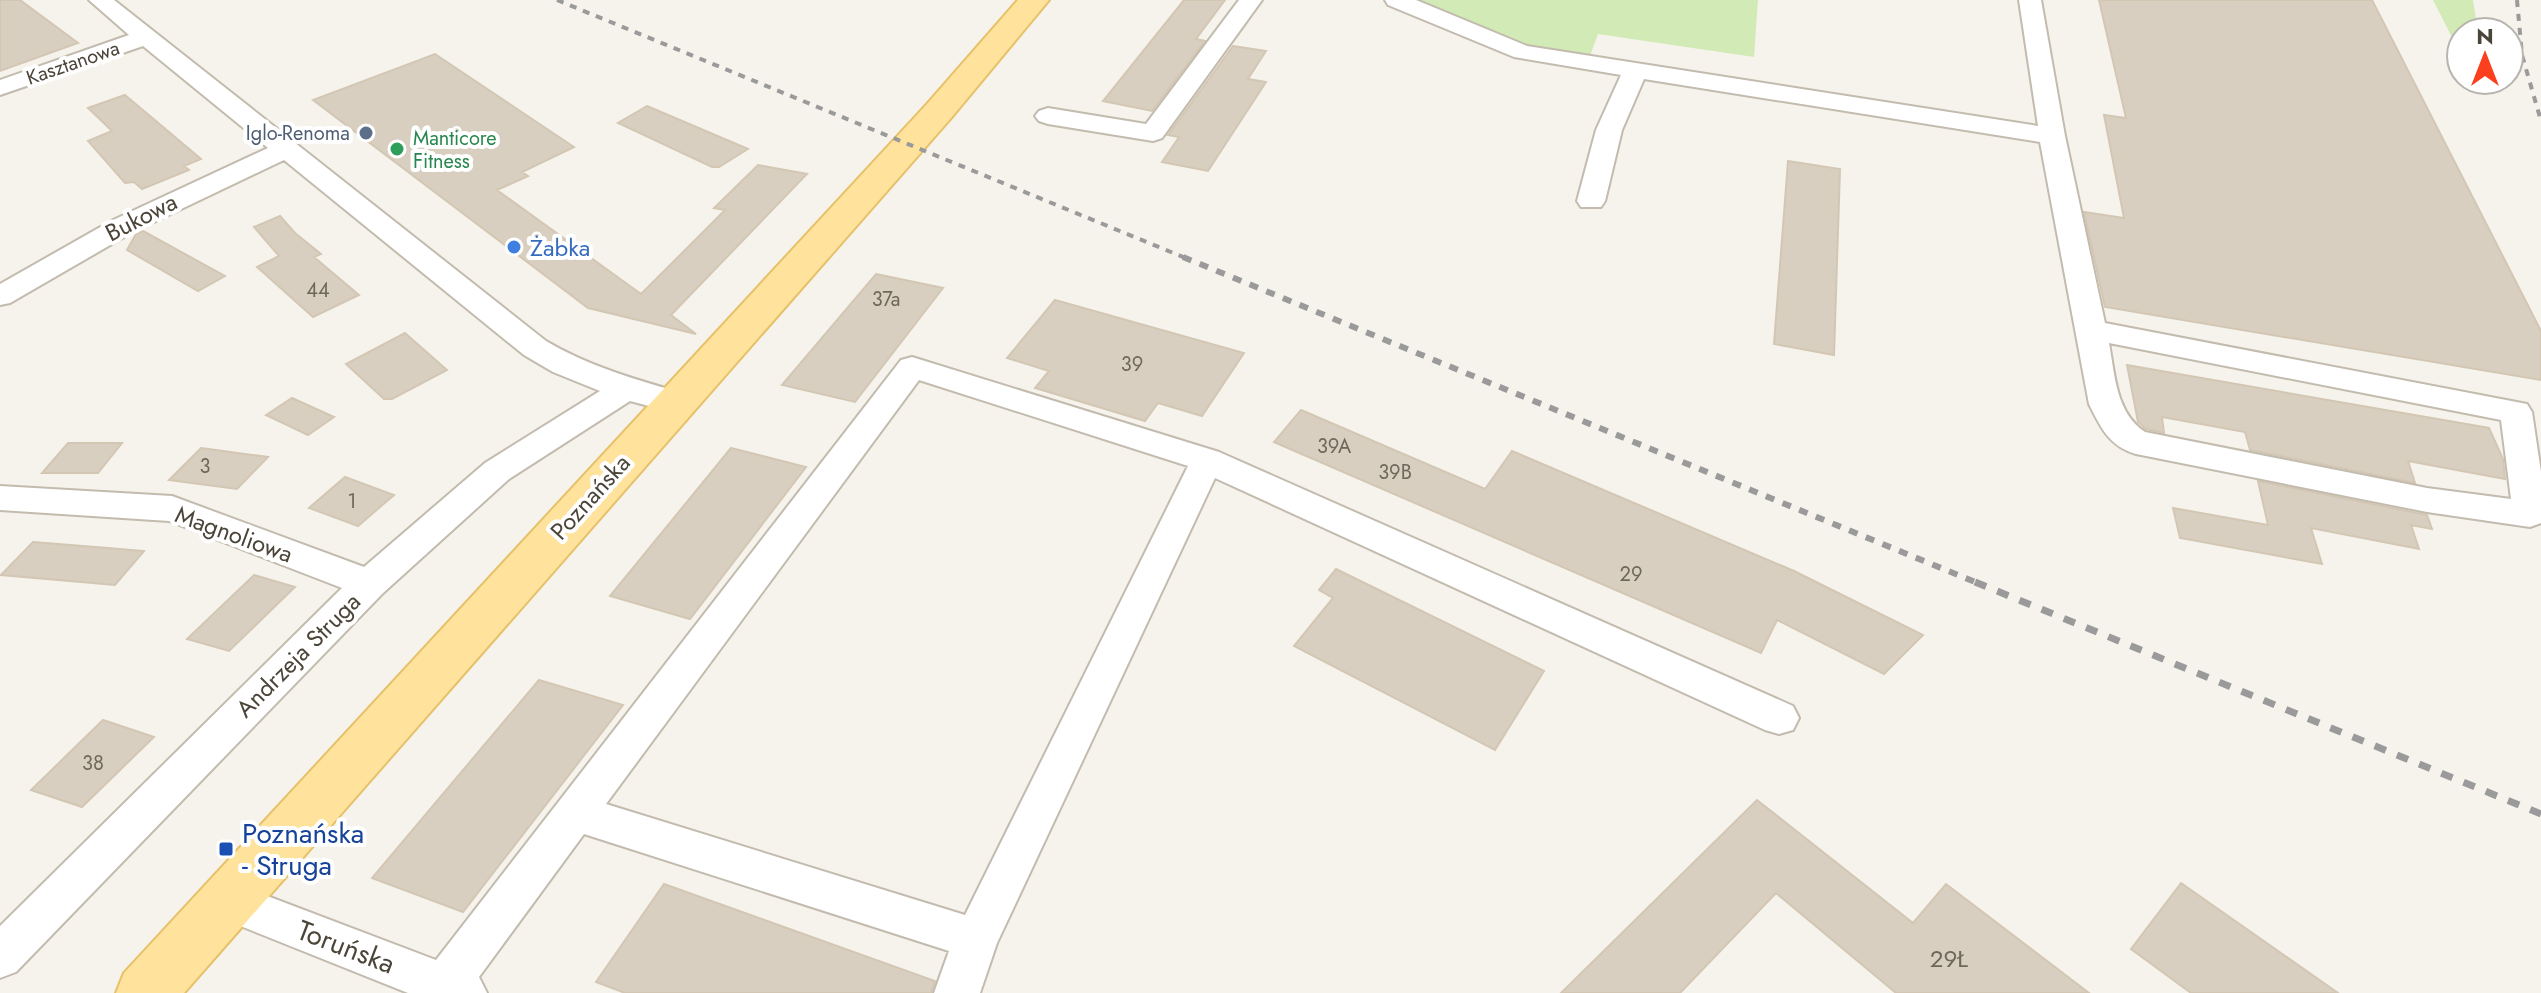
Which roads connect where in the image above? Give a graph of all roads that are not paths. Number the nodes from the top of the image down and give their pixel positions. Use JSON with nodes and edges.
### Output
{"nodes":[{"id":1,"x":100,"y":0,"type":"edge"},
{"id":2,"x":1034,"y":0,"type":"edge"},
{"id":3,"x":1251,"y":0,"type":"edge"},
{"id":4,"x":1396,"y":0,"type":"edge"},
{"id":5,"x":2030,"y":0,"type":"edge"},
{"id":6,"x":146,"y":37,"type":"junction"},
{"id":7,"x":1635,"y":70,"type":"junction"},
{"id":8,"x":0,"y":88,"type":"edge"},
{"id":9,"x":1048,"y":116,"type":"dead end"},
{"id":10,"x":2052,"y":136,"type":"junction"},
{"id":11,"x":287,"y":149,"type":"junction"},
{"id":12,"x":1591,"y":201,"type":"dead end"},
{"id":13,"x":0,"y":296,"type":"edge"},
{"id":14,"x":2091,"y":330,"type":"junction"},
{"id":15,"x":626,"y":389,"type":"junction"},
{"id":16,"x":675,"y":402,"type":"junction"},
{"id":17,"x":1207,"y":460,"type":"junction"},
{"id":18,"x":0,"y":498,"type":"edge"},
{"id":19,"x":369,"y":584,"type":"junction"},
{"id":20,"x":1779,"y":718,"type":"dead end"},
{"id":21,"x":574,"y":813,"type":"junction"},
{"id":22,"x":228,"y":901,"type":"junction"},
{"id":23,"x":976,"y":939,"type":"junction"},
{"id":24,"x":0,"y":957,"type":"edge"},
{"id":25,"x":450,"y":990,"type":"edge"},
{"id":26,"x":145,"y":993,"type":"edge"},
{"id":27,"x":957,"y":993,"type":"edge"}],
"edges":[{"from":1,"to":6,"type":"street"},
{"from":2,"to":16,"type":"main road","name":"Poznańska"},
{"from":3,"to":9,"type":"street"},
{"from":4,"to":7,"type":"street"},
{"from":5,"to":10,"type":"street"},
{"from":6,"to":8,"type":"street","name":"Kasztanowa"},
{"from":6,"to":11,"type":"street"},
{"from":7,"to":10,"type":"street"},
{"from":7,"to":12,"type":"street"},
{"from":10,"to":14,"type":"street"},
{"from":11,"to":13,"type":"street","name":"Bukowa"},
{"from":11,"to":15,"type":"street"},
{"from":14,"to":14,"type":"street"},
{"from":15,"to":16,"type":"street"},
{"from":15,"to":19,"type":"street","name":"Andrzeja Struga"},
{"from":16,"to":22,"type":"main road","name":"Poznańska"},
{"from":17,"to":20,"type":"street"},
{"from":17,"to":21,"type":"street"},
{"from":17,"to":23,"type":"street"},
{"from":18,"to":19,"type":"street","name":"Magnoliowa"},
{"from":19,"to":24,"type":"street","name":"Andrzeja Struga"},
{"from":21,"to":23,"type":"street"},
{"from":21,"to":25,"type":"street"},
{"from":22,"to":25,"type":"street","name":"Toruńska"},
{"from":22,"to":26,"type":"main road","name":"Poznańska"},
{"from":23,"to":27,"type":"street"}]}
